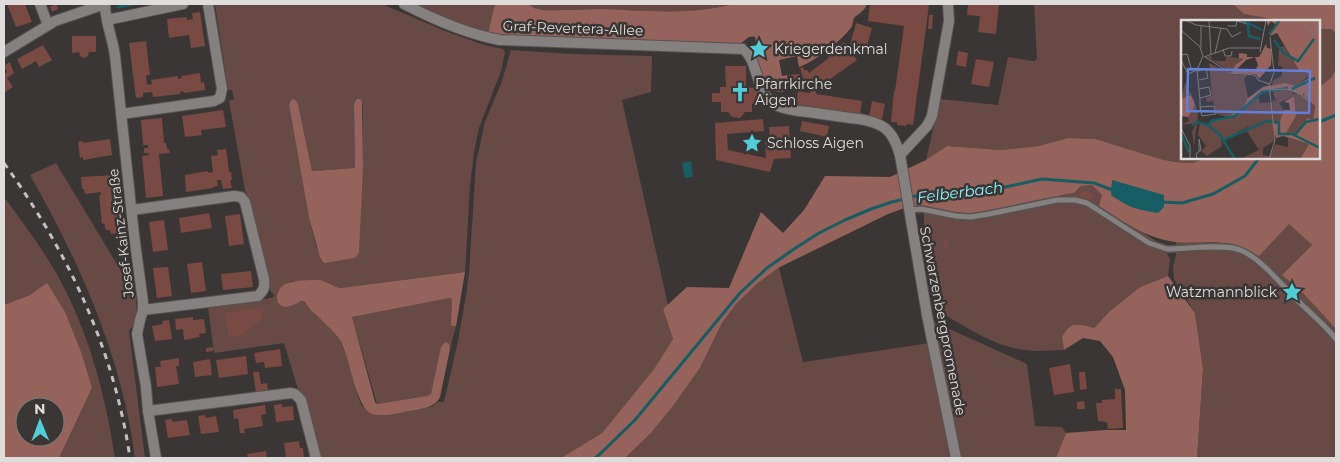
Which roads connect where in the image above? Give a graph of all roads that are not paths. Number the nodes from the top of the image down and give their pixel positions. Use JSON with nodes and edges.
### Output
{"nodes":[{"id":1,"x":40,"y":4,"type":"edge"},
{"id":2,"x":105,"y":4,"type":"edge"},
{"id":3,"x":183,"y":4,"type":"edge"},
{"id":4,"x":208,"y":4,"type":"edge"},
{"id":5,"x":404,"y":4,"type":"edge"},
{"id":6,"x":948,"y":4,"type":"edge"},
{"id":7,"x":107,"y":20,"type":"junction"},
{"id":8,"x":48,"y":25,"type":"junction"},
{"id":9,"x":4,"y":52,"type":"edge"},
{"id":10,"x":747,"y":52,"type":"joint"},
{"id":11,"x":121,"y":114,"type":"junction"},
{"id":12,"x":900,"y":155,"type":"junction"},
{"id":13,"x":908,"y":207,"type":"junction"},
{"id":14,"x":132,"y":210,"type":"junction"},
{"id":15,"x":143,"y":310,"type":"junction"},
{"id":16,"x":1336,"y":339,"type":"edge"},
{"id":17,"x":148,"y":411,"type":"junction"},
{"id":18,"x":156,"y":458,"type":"edge"},
{"id":19,"x":316,"y":458,"type":"edge"},
{"id":20,"x":956,"y":458,"type":"edge"}],
"edges":[{"from":1,"to":8,"type":"street"},
{"from":2,"to":7,"type":"street","name":"Josef-Kainz-Straße"},
{"from":2,"to":8,"type":"street"},
{"from":3,"to":7,"type":"street"},
{"from":4,"to":11,"type":"street"},
{"from":5,"to":10,"type":"street","name":"Graf-Revertera-Allee"},
{"from":6,"to":12,"type":"street"},
{"from":7,"to":11,"type":"street","name":"Josef-Kainz-Straße"},
{"from":8,"to":9,"type":"street"},
{"from":10,"to":12,"type":"street","name":"Schwarzenbergpromenade"},
{"from":11,"to":14,"type":"street","name":"Josef-Kainz-Straße"},
{"from":12,"to":13,"type":"street","name":"Schwarzenbergpromenade"},
{"from":13,"to":16,"type":"lane"},
{"from":13,"to":20,"type":"street","name":"Schwarzenbergpromenade"},
{"from":14,"to":15,"type":"street","name":"Josef-Kainz-Straße"},
{"from":14,"to":15,"type":"street"},
{"from":15,"to":17,"type":"street","name":"Josef-Kainz-Straße"},
{"from":17,"to":18,"type":"street","name":"Josef-Kainz-Straße"},
{"from":17,"to":19,"type":"street"}]}
